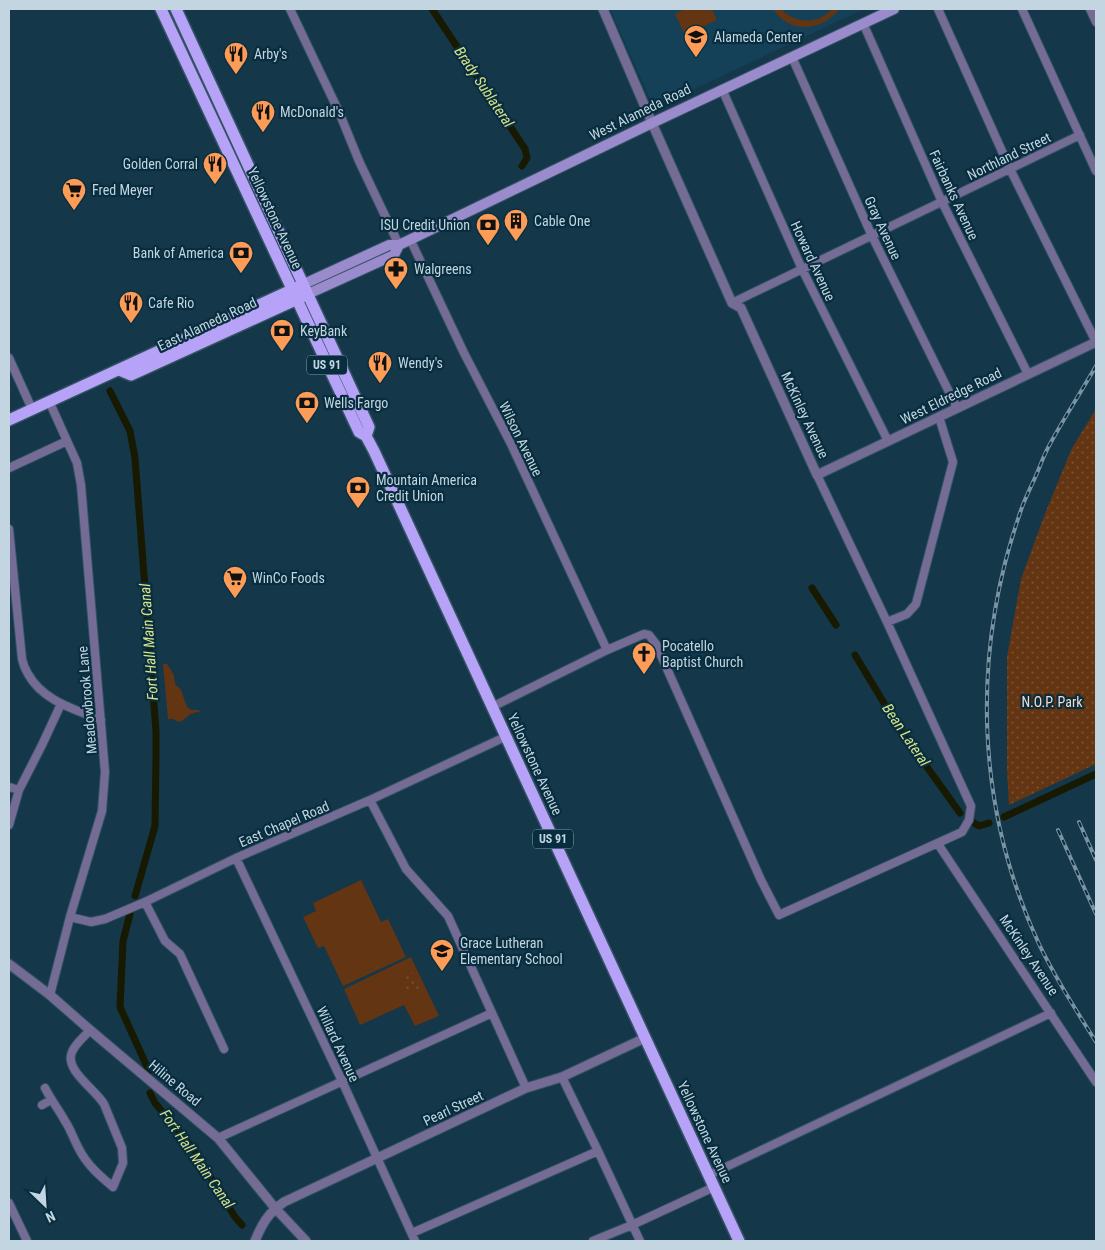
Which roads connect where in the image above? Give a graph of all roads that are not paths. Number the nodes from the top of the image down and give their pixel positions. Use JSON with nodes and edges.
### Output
{"nodes":[{"id":1,"x":161,"y":9,"type":"edge"},
{"id":2,"x":176,"y":9,"type":"edge"},
{"id":3,"x":290,"y":9,"type":"edge"},
{"id":4,"x":604,"y":9,"type":"edge"},
{"id":5,"x":894,"y":9,"type":"edge"},
{"id":6,"x":938,"y":9,"type":"edge"},
{"id":7,"x":1022,"y":9,"type":"edge"},
{"id":8,"x":1090,"y":9,"type":"edge"},
{"id":9,"x":1096,"y":22,"type":"edge"},
{"id":10,"x":863,"y":23,"type":"junction"},
{"id":11,"x":792,"y":57,"type":"junction"},
{"id":12,"x":722,"y":89,"type":"junction"},
{"id":13,"x":652,"y":123,"type":"junction"},
{"id":14,"x":1080,"y":135,"type":"junction"},
{"id":15,"x":1010,"y":169,"type":"junction"},
{"id":16,"x":1096,"y":171,"type":"edge"},
{"id":17,"x":942,"y":202,"type":"junction"},
{"id":18,"x":872,"y":236,"type":"junction"},
{"id":19,"x":410,"y":239,"type":"junction"},
{"id":20,"x":400,"y":244,"type":"junction"},
{"id":21,"x":802,"y":269,"type":"junction"},
{"id":22,"x":306,"y":289,"type":"junction"},
{"id":23,"x":294,"y":295,"type":"junction"},
{"id":24,"x":732,"y":303,"type":"junction"},
{"id":25,"x":1094,"y":331,"type":"edge"},
{"id":26,"x":1096,"y":342,"type":"edge"},
{"id":27,"x":9,"y":358,"type":"edge"},
{"id":28,"x":1028,"y":374,"type":"junction"},
{"id":29,"x":49,"y":402,"type":"junction"},
{"id":30,"x":957,"y":408,"type":"junction"},
{"id":31,"x":32,"y":409,"type":"junction"},
{"id":32,"x":939,"y":417,"type":"junction"},
{"id":33,"x":9,"y":420,"type":"edge"},
{"id":34,"x":366,"y":436,"type":"junction"},
{"id":35,"x":67,"y":440,"type":"junction"},
{"id":36,"x":888,"y":441,"type":"junction"},
{"id":37,"x":9,"y":468,"type":"edge"},
{"id":38,"x":817,"y":475,"type":"junction"},
{"id":39,"x":9,"y":528,"type":"edge"},
{"id":40,"x":10,"y":553,"type":"edge"},
{"id":41,"x":887,"y":622,"type":"junction"},
{"id":42,"x":607,"y":650,"type":"junction"},
{"id":43,"x":61,"y":704,"type":"junction"},
{"id":44,"x":492,"y":707,"type":"junction"},
{"id":45,"x":101,"y":720,"type":"junction"},
{"id":46,"x":506,"y":737,"type":"junction"},
{"id":47,"x":9,"y":787,"type":"edge"},
{"id":48,"x":20,"y":790,"type":"junction"},
{"id":49,"x":370,"y":800,"type":"junction"},
{"id":50,"x":9,"y":825,"type":"edge"},
{"id":51,"x":938,"y":844,"type":"junction"},
{"id":52,"x":236,"y":858,"type":"junction"},
{"id":53,"x":145,"y":902,"type":"junction"},
{"id":54,"x":70,"y":917,"type":"junction"},
{"id":55,"x":9,"y":964,"type":"edge"},
{"id":56,"x":50,"y":995,"type":"junction"},
{"id":57,"x":1051,"y":1012,"type":"junction"},
{"id":58,"x":492,"y":1013,"type":"junction"},
{"id":59,"x":90,"y":1030,"type":"junction"},
{"id":60,"x":645,"y":1038,"type":"junction"},
{"id":61,"x":224,"y":1049,"type":"dead end"},
{"id":62,"x":562,"y":1077,"type":"junction"},
{"id":63,"x":342,"y":1081,"type":"junction"},
{"id":64,"x":1096,"y":1082,"type":"edge"},
{"id":65,"x":45,"y":1088,"type":"dead end"},
{"id":66,"x":526,"y":1088,"type":"junction"},
{"id":67,"x":51,"y":1100,"type":"junction"},
{"id":68,"x":42,"y":1105,"type":"dead end"},
{"id":69,"x":218,"y":1138,"type":"junction"},
{"id":70,"x":598,"y":1151,"type":"junction"},
{"id":71,"x":377,"y":1159,"type":"junction"},
{"id":72,"x":709,"y":1175,"type":"junction"},
{"id":73,"x":714,"y":1186,"type":"junction"},
{"id":74,"x":9,"y":1203,"type":"edge"},
{"id":75,"x":275,"y":1208,"type":"junction"},
{"id":76,"x":632,"y":1225,"type":"junction"},
{"id":77,"x":412,"y":1233,"type":"junction"},
{"id":78,"x":27,"y":1241,"type":"edge"},
{"id":79,"x":254,"y":1241,"type":"edge"},
{"id":80,"x":306,"y":1241,"type":"edge"},
{"id":81,"x":416,"y":1241,"type":"edge"},
{"id":82,"x":592,"y":1241,"type":"edge"},
{"id":83,"x":640,"y":1241,"type":"edge"},
{"id":84,"x":739,"y":1241,"type":"edge"}],
"edges":[{"from":1,"to":23,"type":"main road","name":"Yellowstone Avenue"},
{"from":2,"to":22,"type":"main road","name":"Yellowstone Avenue"},
{"from":3,"to":20,"type":"street"},
{"from":4,"to":13,"type":"street","name":"McKinley Avenue"},
{"from":5,"to":10,"type":"main road","name":"West Alameda Road"},
{"from":6,"to":15,"type":"street"},
{"from":7,"to":14,"type":"street"},
{"from":8,"to":9,"type":"street"},
{"from":10,"to":11,"type":"main road","name":"West Alameda Road"},
{"from":10,"to":17,"type":"street","name":"Fairbanks Avenue"},
{"from":11,"to":12,"type":"main road","name":"West Alameda Road"},
{"from":11,"to":18,"type":"street","name":"Gray Avenue"},
{"from":12,"to":13,"type":"main road","name":"West Alameda Road"},
{"from":12,"to":21,"type":"street","name":"Howard Avenue"},
{"from":13,"to":19,"type":"main road","name":"West Alameda Road"},
{"from":13,"to":24,"type":"street","name":"McKinley Avenue"},
{"from":14,"to":15,"type":"street","name":"Northland Street"},
{"from":14,"to":16,"type":"street"},
{"from":15,"to":17,"type":"street","name":"Northland Street"},
{"from":15,"to":25,"type":"street"},
{"from":17,"to":18,"type":"street","name":"Northland Street"},
{"from":17,"to":28,"type":"street","name":"Fairbanks Avenue"},
{"from":18,"to":21,"type":"street","name":"Northland Street"},
{"from":18,"to":30,"type":"street","name":"Gray Avenue"},
{"from":19,"to":20,"type":"main road","name":"West Alameda Road"},
{"from":19,"to":42,"type":"street","name":"Wilson Avenue"},
{"from":20,"to":22,"type":"main road","name":"West Alameda Road"},
{"from":21,"to":24,"type":"street","name":"Northland Street"},
{"from":21,"to":36,"type":"street","name":"Howard Avenue"},
{"from":22,"to":23,"type":"main road","name":"West Alameda Road"},
{"from":22,"to":34,"type":"main road","name":"Yellowstone Avenue","number":"US 91"},
{"from":23,"to":29,"type":"main road","name":"East Alameda Road"},
{"from":23,"to":34,"type":"main road","name":"Yellowstone Avenue","number":"US 91"},
{"from":24,"to":38,"type":"street","name":"McKinley Avenue"},
{"from":25,"to":26,"type":"street"},
{"from":26,"to":28,"type":"street","name":"West Eldredge Road"},
{"from":27,"to":31,"type":"street"},
{"from":28,"to":30,"type":"street","name":"West Eldredge Road"},
{"from":29,"to":31,"type":"main road","name":"East Alameda Road"},
{"from":29,"to":35,"type":"street","name":"Meadowbrook Lane"},
{"from":30,"to":32,"type":"street","name":"West Eldredge Road"},
{"from":31,"to":33,"type":"main road","name":"East Alameda Road"},
{"from":32,"to":36,"type":"street","name":"West Eldredge Road"},
{"from":32,"to":41,"type":"street"},
{"from":34,"to":44,"type":"main road","name":"Yellowstone Avenue","number":"US 91"},
{"from":35,"to":37,"type":"street"},
{"from":35,"to":45,"type":"street","name":"Meadowbrook Lane"},
{"from":36,"to":38,"type":"street","name":"West Eldredge Road"},
{"from":38,"to":41,"type":"street","name":"McKinley Avenue"},
{"from":39,"to":40,"type":"street"},
{"from":40,"to":43,"type":"street"},
{"from":41,"to":51,"type":"street","name":"McKinley Avenue"},
{"from":42,"to":44,"type":"street"},
{"from":42,"to":51,"type":"street"},
{"from":43,"to":45,"type":"street"},
{"from":43,"to":48,"type":"street"},
{"from":44,"to":46,"type":"main road","name":"Yellowstone Avenue","number":"US 91"},
{"from":45,"to":54,"type":"street","name":"Meadowbrook Lane"},
{"from":46,"to":49,"type":"street","name":"East Chapel Road"},
{"from":46,"to":60,"type":"main road","name":"Yellowstone Avenue","number":"US 91"},
{"from":47,"to":48,"type":"street"},
{"from":48,"to":50,"type":"street"},
{"from":49,"to":52,"type":"street","name":"East Chapel Road"},
{"from":49,"to":58,"type":"street"},
{"from":51,"to":57,"type":"street","name":"McKinley Avenue"},
{"from":52,"to":53,"type":"street","name":"East Chapel Road"},
{"from":52,"to":63,"type":"street","name":"Willard Avenue"},
{"from":53,"to":54,"type":"street","name":"East Chapel Road"},
{"from":53,"to":61,"type":"street"},
{"from":54,"to":56,"type":"street","name":"Meadowbrook Lane"},
{"from":55,"to":56,"type":"street","name":"Hiline Road"},
{"from":56,"to":59,"type":"street","name":"Hiline Road"},
{"from":57,"to":64,"type":"street","name":"McKinley Avenue"},
{"from":57,"to":72,"type":"street"},
{"from":58,"to":63,"type":"street"},
{"from":58,"to":66,"type":"street"},
{"from":59,"to":67,"type":"street"},
{"from":59,"to":69,"type":"street","name":"Hiline Road"},
{"from":60,"to":62,"type":"street","name":"Pearl Street"},
{"from":60,"to":72,"type":"main road","name":"Yellowstone Avenue","number":"US 91"},
{"from":62,"to":66,"type":"street","name":"Pearl Street"},
{"from":62,"to":70,"type":"street"},
{"from":63,"to":69,"type":"street"},
{"from":63,"to":71,"type":"street","name":"Willard Avenue"},
{"from":65,"to":67,"type":"street"},
{"from":66,"to":71,"type":"street","name":"Pearl Street"},
{"from":67,"to":68,"type":"street"},
{"from":69,"to":75,"type":"street","name":"Hiline Road"},
{"from":70,"to":76,"type":"street"},
{"from":70,"to":77,"type":"street"},
{"from":71,"to":75,"type":"street","name":"Pearl Street"},
{"from":71,"to":77,"type":"street","name":"Willard Avenue"},
{"from":72,"to":73,"type":"main road","name":"Yellowstone Avenue","number":"US 91"},
{"from":73,"to":76,"type":"street"},
{"from":73,"to":84,"type":"main road","name":"Yellowstone Avenue","number":"US 91"},
{"from":74,"to":78,"type":"street"},
{"from":75,"to":79,"type":"street"},
{"from":75,"to":80,"type":"street","name":"Hiline Road"},
{"from":76,"to":82,"type":"street"},
{"from":76,"to":83,"type":"street"},
{"from":77,"to":81,"type":"street","name":"Willard Avenue"}]}
